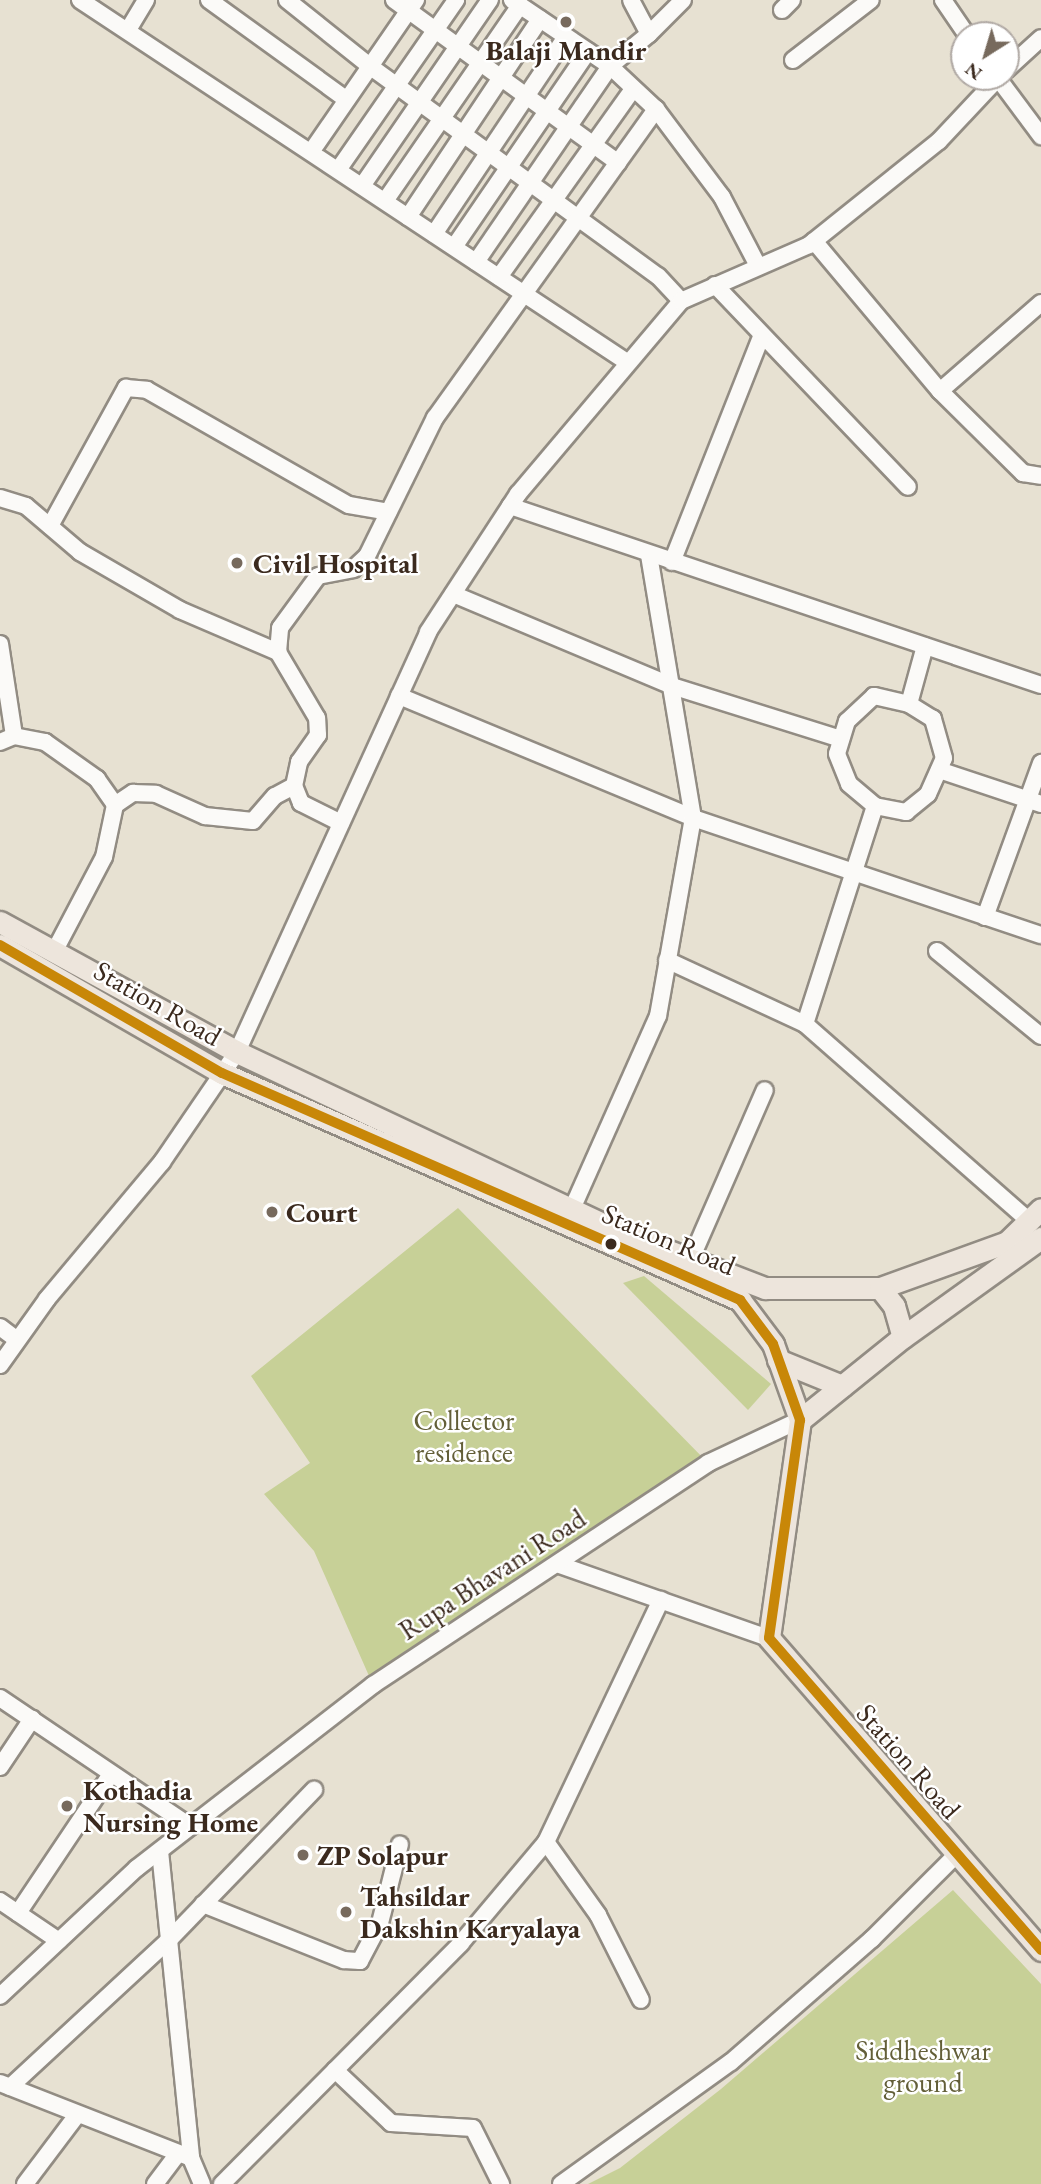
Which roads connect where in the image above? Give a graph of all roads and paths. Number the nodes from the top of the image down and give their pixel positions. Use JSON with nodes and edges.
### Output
{"nodes":[{"id":1,"x":80,"y":0,"type":"edge"},
{"id":2,"x":146,"y":0,"type":"edge"},
{"id":3,"x":209,"y":0,"type":"edge"},
{"id":4,"x":287,"y":0,"type":"edge"},
{"id":5,"x":394,"y":0,"type":"edge"},
{"id":6,"x":456,"y":0,"type":"edge"},
{"id":7,"x":490,"y":0,"type":"edge"},
{"id":8,"x":631,"y":0,"type":"edge"},
{"id":9,"x":682,"y":0,"type":"edge"},
{"id":10,"x":871,"y":0,"type":"edge"},
{"id":11,"x":943,"y":0,"type":"edge"},
{"id":12,"x":516,"y":3,"type":"edge"},
{"id":13,"x":412,"y":6,"type":"edge"},
{"id":14,"x":540,"y":19,"type":"junction"},
{"id":15,"x":957,"y":21,"type":"edge"},
{"id":16,"x":436,"y":28,"type":"junction"},
{"id":17,"x":128,"y":30,"type":"junction"},
{"id":18,"x":649,"y":34,"type":"junction"},
{"id":19,"x":566,"y":37,"type":"junction"},
{"id":20,"x":1041,"y":38,"type":"edge"},
{"id":21,"x":458,"y":47,"type":"junction"},
{"id":22,"x":588,"y":51,"type":"junction"},
{"id":23,"x":1020,"y":57,"type":"edge"},
{"id":24,"x":793,"y":60,"type":"dead end"},
{"id":25,"x":480,"y":63,"type":"junction"},
{"id":26,"x":610,"y":66,"type":"junction"},
{"id":27,"x":371,"y":67,"type":"junction"},
{"id":28,"x":501,"y":78,"type":"junction"},
{"id":29,"x":397,"y":86,"type":"junction"},
{"id":30,"x":633,"y":89,"type":"junction"},
{"id":31,"x":986,"y":91,"type":"edge"},
{"id":32,"x":1010,"y":91,"type":"edge"},
{"id":33,"x":526,"y":96,"type":"junction"},
{"id":34,"x":347,"y":100,"type":"junction"},
{"id":35,"x":420,"y":102,"type":"junction"},
{"id":36,"x":656,"y":109,"type":"junction"},
{"id":37,"x":1041,"y":109,"type":"edge"},
{"id":38,"x":547,"y":111,"type":"junction"},
{"id":39,"x":1024,"y":113,"type":"junction"},
{"id":40,"x":442,"y":118,"type":"junction"},
{"id":41,"x":568,"y":127,"type":"junction"},
{"id":42,"x":463,"y":134,"type":"junction"},
{"id":43,"x":1041,"y":136,"type":"edge"},
{"id":44,"x":593,"y":145,"type":"junction"},
{"id":45,"x":311,"y":152,"type":"junction"},
{"id":46,"x":489,"y":152,"type":"junction"},
{"id":47,"x":618,"y":163,"type":"junction"},
{"id":48,"x":509,"y":167,"type":"junction"},
{"id":49,"x":338,"y":170,"type":"junction"},
{"id":50,"x":530,"y":183,"type":"junction"},
{"id":51,"x":362,"y":186,"type":"junction"},
{"id":52,"x":552,"y":200,"type":"junction"},
{"id":53,"x":385,"y":201,"type":"junction"},
{"id":54,"x":408,"y":217,"type":"junction"},
{"id":55,"x":579,"y":218,"type":"junction"},
{"id":56,"x":434,"y":234,"type":"junction"},
{"id":57,"x":814,"y":241,"type":"junction"},
{"id":58,"x":454,"y":247,"type":"junction"},
{"id":59,"x":476,"y":262,"type":"junction"},
{"id":60,"x":757,"y":264,"type":"junction"},
{"id":61,"x":499,"y":277,"type":"junction"},
{"id":62,"x":715,"y":285,"type":"junction"},
{"id":63,"x":525,"y":294,"type":"junction"},
{"id":64,"x":681,"y":301,"type":"junction"},
{"id":65,"x":1041,"y":303,"type":"edge"},
{"id":66,"x":761,"y":337,"type":"junction"},
{"id":67,"x":627,"y":362,"type":"junction"},
{"id":68,"x":940,"y":391,"type":"junction"},
{"id":69,"x":1041,"y":476,"type":"edge"},
{"id":70,"x":908,"y":487,"type":"dead end"},
{"id":71,"x":0,"y":498,"type":"edge"},
{"id":72,"x":510,"y":506,"type":"junction"},
{"id":73,"x":388,"y":512,"type":"junction"},
{"id":74,"x":50,"y":526,"type":"junction"},
{"id":75,"x":649,"y":554,"type":"junction"},
{"id":76,"x":672,"y":562,"type":"junction"},
{"id":77,"x":453,"y":594,"type":"junction"},
{"id":78,"x":0,"y":644,"type":"edge"},
{"id":79,"x":925,"y":646,"type":"junction"},
{"id":80,"x":278,"y":652,"type":"junction"},
{"id":81,"x":1041,"y":685,"type":"edge"},
{"id":82,"x":672,"y":686,"type":"junction"},
{"id":83,"x":399,"y":696,"type":"junction"},
{"id":84,"x":909,"y":704,"type":"junction"},
{"id":85,"x":7,"y":739,"type":"edge"},
{"id":86,"x":841,"y":739,"type":"junction"},
{"id":87,"x":1041,"y":763,"type":"edge"},
{"id":88,"x":939,"y":770,"type":"junction"},
{"id":89,"x":294,"y":786,"type":"junction"},
{"id":90,"x":1035,"y":802,"type":"edge"},
{"id":91,"x":115,"y":805,"type":"junction"},
{"id":92,"x":875,"y":806,"type":"junction"},
{"id":93,"x":692,"y":818,"type":"junction"},
{"id":94,"x":341,"y":822,"type":"junction"},
{"id":95,"x":855,"y":874,"type":"junction"},
{"id":96,"x":985,"y":918,"type":"junction"},
{"id":97,"x":0,"y":922,"type":"edge"},
{"id":98,"x":1041,"y":934,"type":"edge"},
{"id":99,"x":0,"y":945,"type":"edge"},
{"id":100,"x":937,"y":951,"type":"dead end"},
{"id":101,"x":54,"y":952,"type":"junction"},
{"id":102,"x":667,"y":960,"type":"junction"},
{"id":103,"x":805,"y":1024,"type":"junction"},
{"id":104,"x":1041,"y":1036,"type":"edge"},
{"id":105,"x":237,"y":1052,"type":"junction"},
{"id":106,"x":222,"y":1073,"type":"junction"},
{"id":107,"x":765,"y":1090,"type":"dead end"},
{"id":108,"x":572,"y":1209,"type":"junction"},
{"id":109,"x":1037,"y":1223,"type":"edge"},
{"id":110,"x":691,"y":1259,"type":"junction"},
{"id":111,"x":880,"y":1288,"type":"junction"},
{"id":112,"x":0,"y":1327,"type":"edge"},
{"id":113,"x":903,"y":1337,"type":"junction"},
{"id":114,"x":17,"y":1340,"type":"junction"},
{"id":115,"x":778,"y":1360,"type":"junction"},
{"id":116,"x":0,"y":1365,"type":"edge"},
{"id":117,"x":842,"y":1386,"type":"junction"},
{"id":118,"x":800,"y":1420,"type":"junction"},
{"id":119,"x":560,"y":1565,"type":"junction"},
{"id":120,"x":661,"y":1600,"type":"junction"},
{"id":121,"x":769,"y":1638,"type":"junction"},
{"id":122,"x":0,"y":1698,"type":"edge"},
{"id":123,"x":32,"y":1718,"type":"junction"},
{"id":124,"x":0,"y":1767,"type":"edge"},
{"id":125,"x":111,"y":1774,"type":"junction"},
{"id":126,"x":314,"y":1790,"type":"dead end"},
{"id":127,"x":191,"y":1827,"type":"junction"},
{"id":128,"x":546,"y":1842,"type":"junction"},
{"id":129,"x":400,"y":1844,"type":"dead end"},
{"id":130,"x":160,"y":1850,"type":"junction"},
{"id":131,"x":955,"y":1856,"type":"junction"},
{"id":132,"x":0,"y":1901,"type":"edge"},
{"id":133,"x":203,"y":1904,"type":"junction"},
{"id":134,"x":18,"y":1913,"type":"junction"},
{"id":135,"x":169,"y":1940,"type":"junction"},
{"id":136,"x":59,"y":1941,"type":"junction"},
{"id":137,"x":1041,"y":1950,"type":"edge"},
{"id":138,"x":0,"y":1996,"type":"edge"},
{"id":139,"x":641,"y":2000,"type":"dead end"},
{"id":140,"x":335,"y":2070,"type":"junction"},
{"id":141,"x":5,"y":2085,"type":"edge"},
{"id":142,"x":77,"y":2115,"type":"junction"},
{"id":143,"x":185,"y":2156,"type":"junction"},
{"id":144,"x":25,"y":2184,"type":"edge"},
{"id":145,"x":155,"y":2184,"type":"edge"},
{"id":146,"x":202,"y":2184,"type":"edge"},
{"id":147,"x":222,"y":2184,"type":"edge"},
{"id":148,"x":501,"y":2184,"type":"edge"},
{"id":149,"x":561,"y":2184,"type":"edge"}],
"edges":[{"from":1,"to":17,"type":"street"},
{"from":2,"to":17,"type":"street"},
{"from":3,"to":34,"type":"street"},
{"from":4,"to":27,"type":"street"},
{"from":5,"to":13,"type":"street"},
{"from":6,"to":16,"type":"street"},
{"from":7,"to":21,"type":"street"},
{"from":8,"to":18,"type":"street"},
{"from":9,"to":18,"type":"street"},
{"from":10,"to":24,"type":"street"},
{"from":11,"to":15,"type":"street"},
{"from":12,"to":14,"type":"street"},
{"from":12,"to":25,"type":"street"},
{"from":13,"to":16,"type":"street"},
{"from":13,"to":27,"type":"street"},
{"from":14,"to":19,"type":"street"},
{"from":14,"to":28,"type":"street"},
{"from":16,"to":21,"type":"street"},
{"from":16,"to":29,"type":"street"},
{"from":17,"to":45,"type":"street"},
{"from":18,"to":26,"type":"street"},
{"from":19,"to":22,"type":"street"},
{"from":19,"to":33,"type":"street"},
{"from":20,"to":23,"type":"street"},
{"from":21,"to":25,"type":"street"},
{"from":21,"to":35,"type":"street"},
{"from":22,"to":26,"type":"street"},
{"from":22,"to":38,"type":"street"},
{"from":25,"to":28,"type":"street"},
{"from":25,"to":40,"type":"street"},
{"from":26,"to":30,"type":"street"},
{"from":26,"to":41,"type":"street"},
{"from":27,"to":29,"type":"street"},
{"from":27,"to":34,"type":"street"},
{"from":28,"to":33,"type":"street"},
{"from":28,"to":42,"type":"street"},
{"from":29,"to":35,"type":"street"},
{"from":29,"to":49,"type":"street"},
{"from":30,"to":36,"type":"street"},
{"from":30,"to":44,"type":"street"},
{"from":31,"to":57,"type":"street"},
{"from":32,"to":39,"type":"street"},
{"from":33,"to":38,"type":"street"},
{"from":33,"to":46,"type":"street"},
{"from":34,"to":45,"type":"street"},
{"from":35,"to":40,"type":"street"},
{"from":35,"to":51,"type":"street"},
{"from":36,"to":47,"type":"street"},
{"from":36,"to":60,"type":"street"},
{"from":37,"to":39,"type":"street"},
{"from":38,"to":41,"type":"street"},
{"from":38,"to":48,"type":"street"},
{"from":39,"to":43,"type":"street"},
{"from":40,"to":42,"type":"street"},
{"from":40,"to":53,"type":"street"},
{"from":41,"to":44,"type":"street"},
{"from":41,"to":50,"type":"street"},
{"from":42,"to":46,"type":"street"},
{"from":42,"to":54,"type":"street"},
{"from":44,"to":47,"type":"street"},
{"from":44,"to":52,"type":"street"},
{"from":45,"to":49,"type":"street"},
{"from":46,"to":48,"type":"street"},
{"from":46,"to":56,"type":"street"},
{"from":47,"to":55,"type":"street"},
{"from":48,"to":50,"type":"street"},
{"from":48,"to":58,"type":"street"},
{"from":49,"to":51,"type":"street"},
{"from":50,"to":52,"type":"street"},
{"from":50,"to":59,"type":"street"},
{"from":51,"to":53,"type":"street"},
{"from":52,"to":55,"type":"street"},
{"from":52,"to":61,"type":"street"},
{"from":53,"to":54,"type":"street"},
{"from":54,"to":56,"type":"street"},
{"from":55,"to":63,"type":"street"},
{"from":55,"to":64,"type":"street"},
{"from":56,"to":58,"type":"street"},
{"from":57,"to":60,"type":"street"},
{"from":57,"to":68,"type":"street"},
{"from":58,"to":59,"type":"street"},
{"from":59,"to":61,"type":"street"},
{"from":60,"to":62,"type":"street"},
{"from":61,"to":63,"type":"street"},
{"from":62,"to":64,"type":"street"},
{"from":62,"to":66,"type":"street"},
{"from":63,"to":67,"type":"street"},
{"from":63,"to":73,"type":"street"},
{"from":64,"to":67,"type":"street"},
{"from":65,"to":68,"type":"street"},
{"from":66,"to":70,"type":"street"},
{"from":66,"to":76,"type":"street"},
{"from":67,"to":72,"type":"street"},
{"from":68,"to":69,"type":"street"},
{"from":71,"to":74,"type":"street"},
{"from":72,"to":75,"type":"street"},
{"from":72,"to":77,"type":"street"},
{"from":73,"to":74,"type":"street"},
{"from":73,"to":80,"type":"street"},
{"from":74,"to":80,"type":"street"},
{"from":75,"to":76,"type":"street"},
{"from":75,"to":82,"type":"street"},
{"from":76,"to":79,"type":"street"},
{"from":77,"to":82,"type":"street"},
{"from":77,"to":83,"type":"street"},
{"from":78,"to":85,"type":"street"},
{"from":79,"to":81,"type":"street"},
{"from":79,"to":84,"type":"street"},
{"from":80,"to":89,"type":"street"},
{"from":82,"to":86,"type":"street"},
{"from":82,"to":93,"type":"street"},
{"from":83,"to":93,"type":"street"},
{"from":83,"to":94,"type":"street"},
{"from":84,"to":86,"type":"street"},
{"from":84,"to":88,"type":"street"},
{"from":85,"to":91,"type":"street"},
{"from":86,"to":92,"type":"street"},
{"from":87,"to":90,"type":"street"},
{"from":88,"to":90,"type":"street"},
{"from":88,"to":92,"type":"street"},
{"from":89,"to":91,"type":"street"},
{"from":89,"to":94,"type":"street"},
{"from":90,"to":96,"type":"street"},
{"from":91,"to":101,"type":"street"},
{"from":92,"to":95,"type":"street"},
{"from":93,"to":95,"type":"street"},
{"from":93,"to":102,"type":"street"},
{"from":94,"to":105,"type":"street"},
{"from":95,"to":96,"type":"street"},
{"from":95,"to":103,"type":"street"},
{"from":96,"to":98,"type":"street"},
{"from":97,"to":101,"type":"main road"},
{"from":99,"to":106,"type":"main road","name":"Station Road"},
{"from":100,"to":104,"type":"street"},
{"from":101,"to":105,"type":"main road"},
{"from":102,"to":103,"type":"street"},
{"from":102,"to":108,"type":"street"},
{"from":103,"to":109,"type":"street"},
{"from":105,"to":106,"type":"street"},
{"from":105,"to":108,"type":"main road"},
{"from":106,"to":114,"type":"street"},
{"from":106,"to":115,"type":"main road","name":"Station Road"},
{"from":107,"to":110,"type":"street"},
{"from":108,"to":110,"type":"main road"},
{"from":109,"to":111,"type":"main road"},
{"from":109,"to":113,"type":"main road","name":"Rupa Bhavani Road"},
{"from":110,"to":111,"type":"main road"},
{"from":111,"to":113,"type":"main road"},
{"from":112,"to":114,"type":"street"},
{"from":113,"to":117,"type":"main road","name":"Rupa Bhavani Road"},
{"from":114,"to":116,"type":"street"},
{"from":115,"to":117,"type":"main road"},
{"from":115,"to":118,"type":"main road","name":"Station Road"},
{"from":117,"to":118,"type":"main road","name":"Rupa Bhavani Road"},
{"from":118,"to":119,"type":"street","name":"Rupa Bhavani Road"},
{"from":118,"to":121,"type":"main road","name":"Station Road"},
{"from":119,"to":120,"type":"street"},
{"from":119,"to":127,"type":"street","name":"Rupa Bhavani Road"},
{"from":120,"to":121,"type":"street"},
{"from":120,"to":128,"type":"street"},
{"from":121,"to":131,"type":"main road","name":"Station Road"},
{"from":122,"to":123,"type":"street"},
{"from":123,"to":124,"type":"street"},
{"from":123,"to":125,"type":"street"},
{"from":125,"to":127,"type":"street"},
{"from":125,"to":134,"type":"street"},
{"from":126,"to":133,"type":"street"},
{"from":127,"to":130,"type":"street","name":"Rupa Bhavani Road"},
{"from":128,"to":139,"type":"street"},
{"from":128,"to":140,"type":"street"},
{"from":129,"to":133,"type":"street"},
{"from":130,"to":135,"type":"street"},
{"from":130,"to":136,"type":"street","name":"Rupa Bhavani Road"},
{"from":131,"to":137,"type":"main road","name":"Station Road"},
{"from":131,"to":149,"type":"street"},
{"from":132,"to":134,"type":"street"},
{"from":133,"to":135,"type":"street"},
{"from":134,"to":136,"type":"street"},
{"from":135,"to":141,"type":"street"},
{"from":135,"to":143,"type":"street"},
{"from":136,"to":138,"type":"street","name":"Rupa Bhavani Road"},
{"from":140,"to":147,"type":"street"},
{"from":140,"to":148,"type":"street"},
{"from":141,"to":142,"type":"street"},
{"from":142,"to":143,"type":"street"},
{"from":142,"to":144,"type":"street"},
{"from":143,"to":145,"type":"street"},
{"from":143,"to":146,"type":"street"}]}
